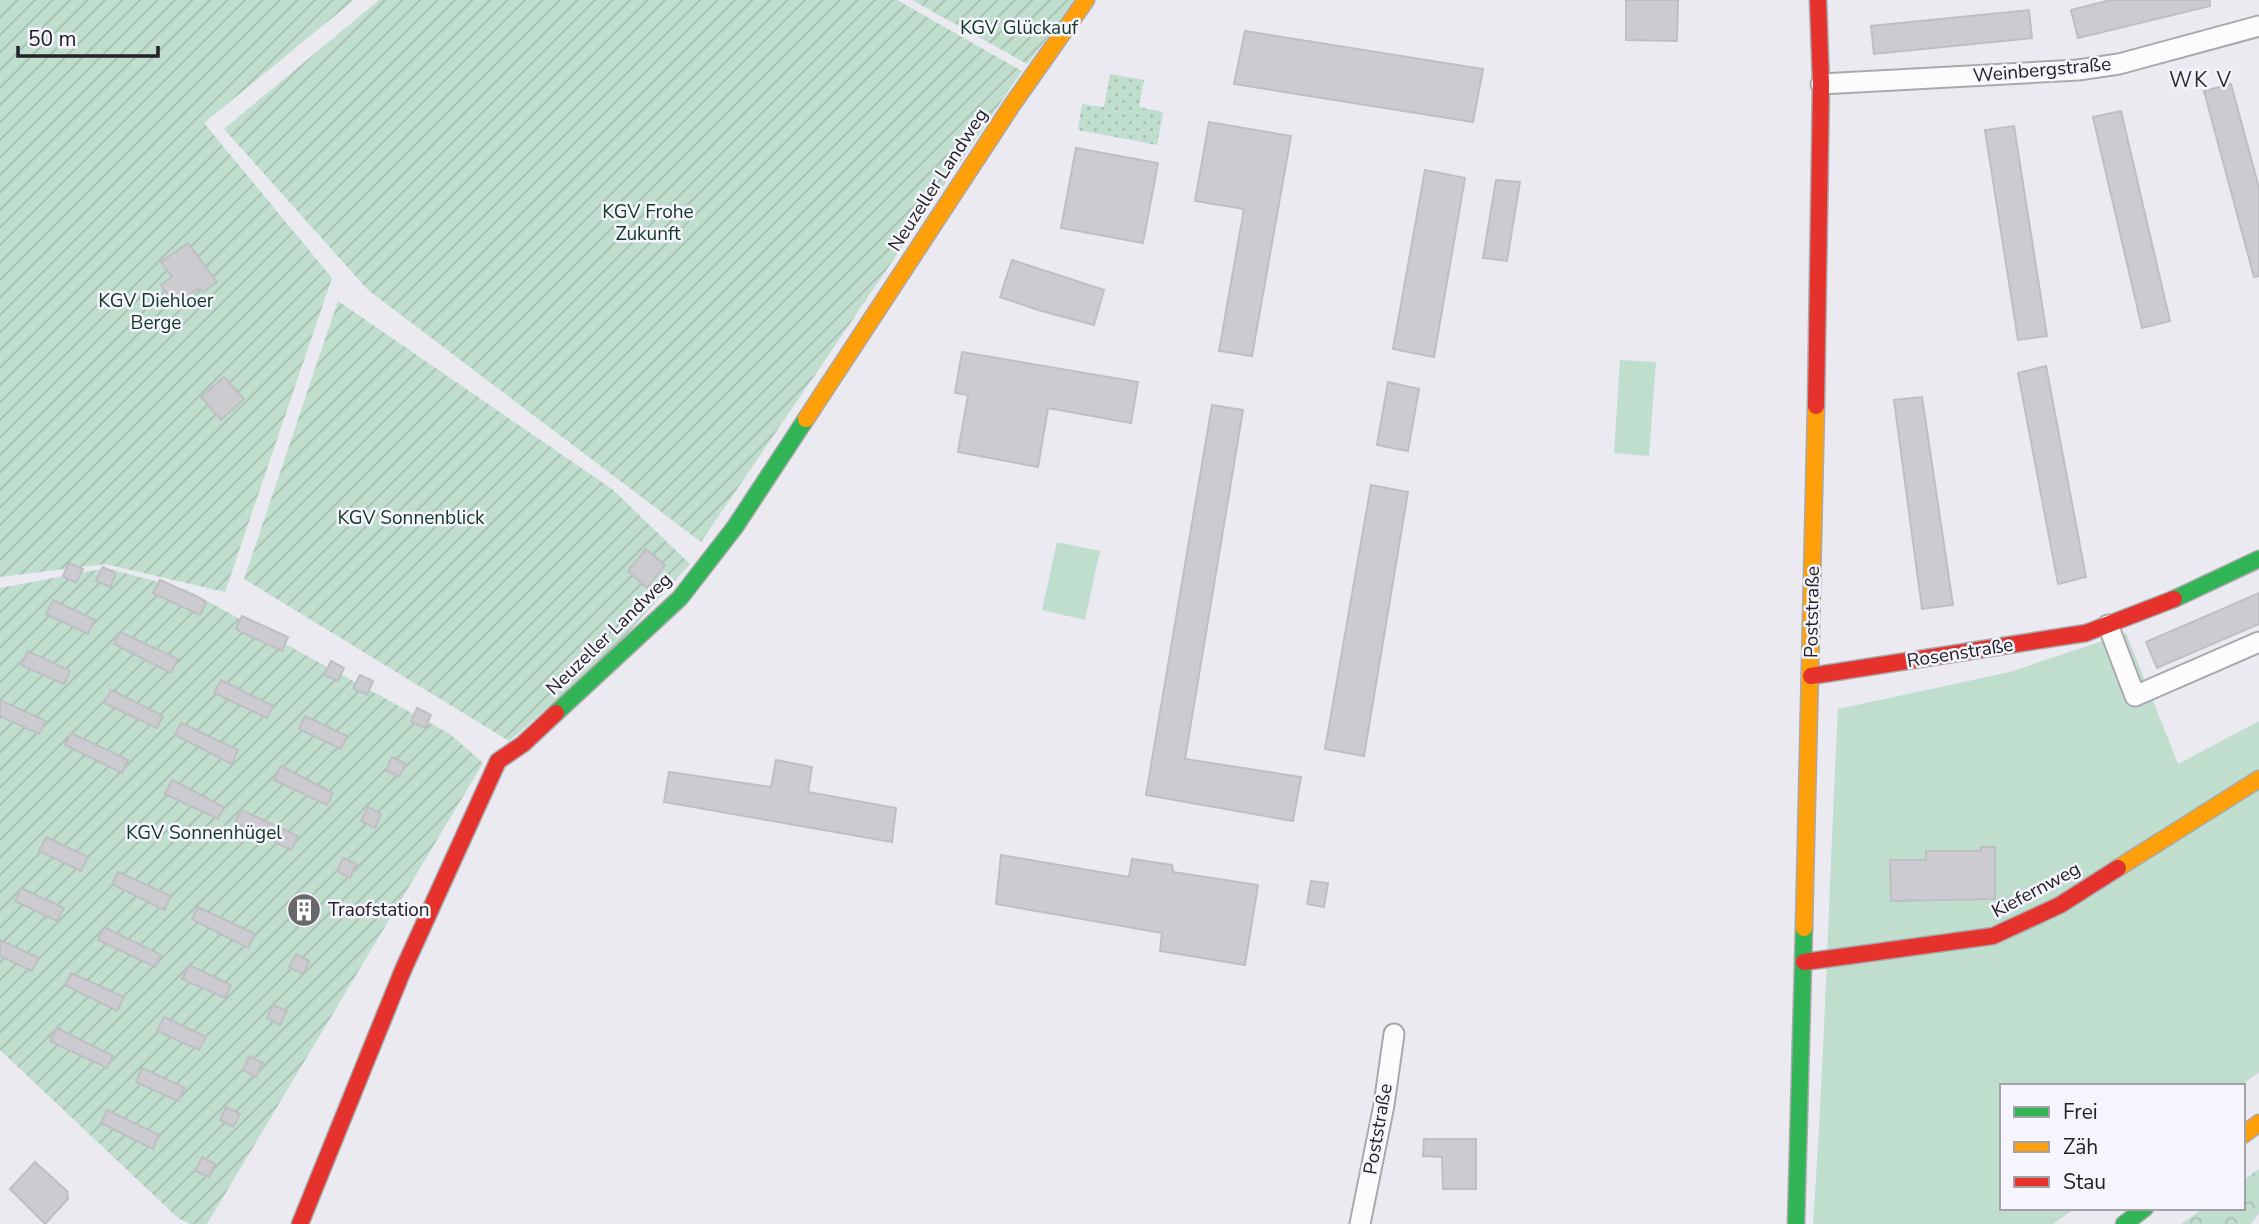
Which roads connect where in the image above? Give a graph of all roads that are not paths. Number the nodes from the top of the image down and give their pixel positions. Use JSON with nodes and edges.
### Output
{"nodes":[{"id":1,"x":1086,"y":0,"type":"edge"},
{"id":2,"x":1818,"y":0,"type":"edge"},
{"id":3,"x":2259,"y":26,"type":"edge"},
{"id":4,"x":1821,"y":84,"type":"junction"},
{"id":5,"x":2259,"y":559,"type":"edge"},
{"id":6,"x":2108,"y":625,"type":"junction"},
{"id":7,"x":2259,"y":642,"type":"edge"},
{"id":8,"x":1811,"y":677,"type":"junction"},
{"id":9,"x":2259,"y":779,"type":"edge"},
{"id":10,"x":1804,"y":962,"type":"junction"},
{"id":11,"x":1394,"y":1034,"type":"dead end"},
{"id":12,"x":2143,"y":1210,"type":"edge"},
{"id":13,"x":300,"y":1224,"type":"edge"},
{"id":14,"x":1360,"y":1224,"type":"edge"},
{"id":15,"x":1796,"y":1224,"type":"edge"},
{"id":16,"x":2124,"y":1224,"type":"edge"}],
"edges":[{"from":1,"to":13,"type":"street","name":"Neuzeller Landweg"},
{"from":2,"to":4,"type":"street","name":"Poststraße"},
{"from":3,"to":4,"type":"street","name":"Weinbergstraße"},
{"from":4,"to":8,"type":"street","name":"Poststraße"},
{"from":5,"to":6,"type":"street","name":"Rosenstraße"},
{"from":6,"to":7,"type":"street"},
{"from":6,"to":8,"type":"street","name":"Rosenstraße"},
{"from":8,"to":10,"type":"street","name":"Poststraße"},
{"from":9,"to":10,"type":"street","name":"Kiefernweg"},
{"from":10,"to":15,"type":"street","name":"Poststraße"},
{"from":11,"to":14,"type":"street","name":"Poststraße"},
{"from":12,"to":16,"type":"street"}]}
